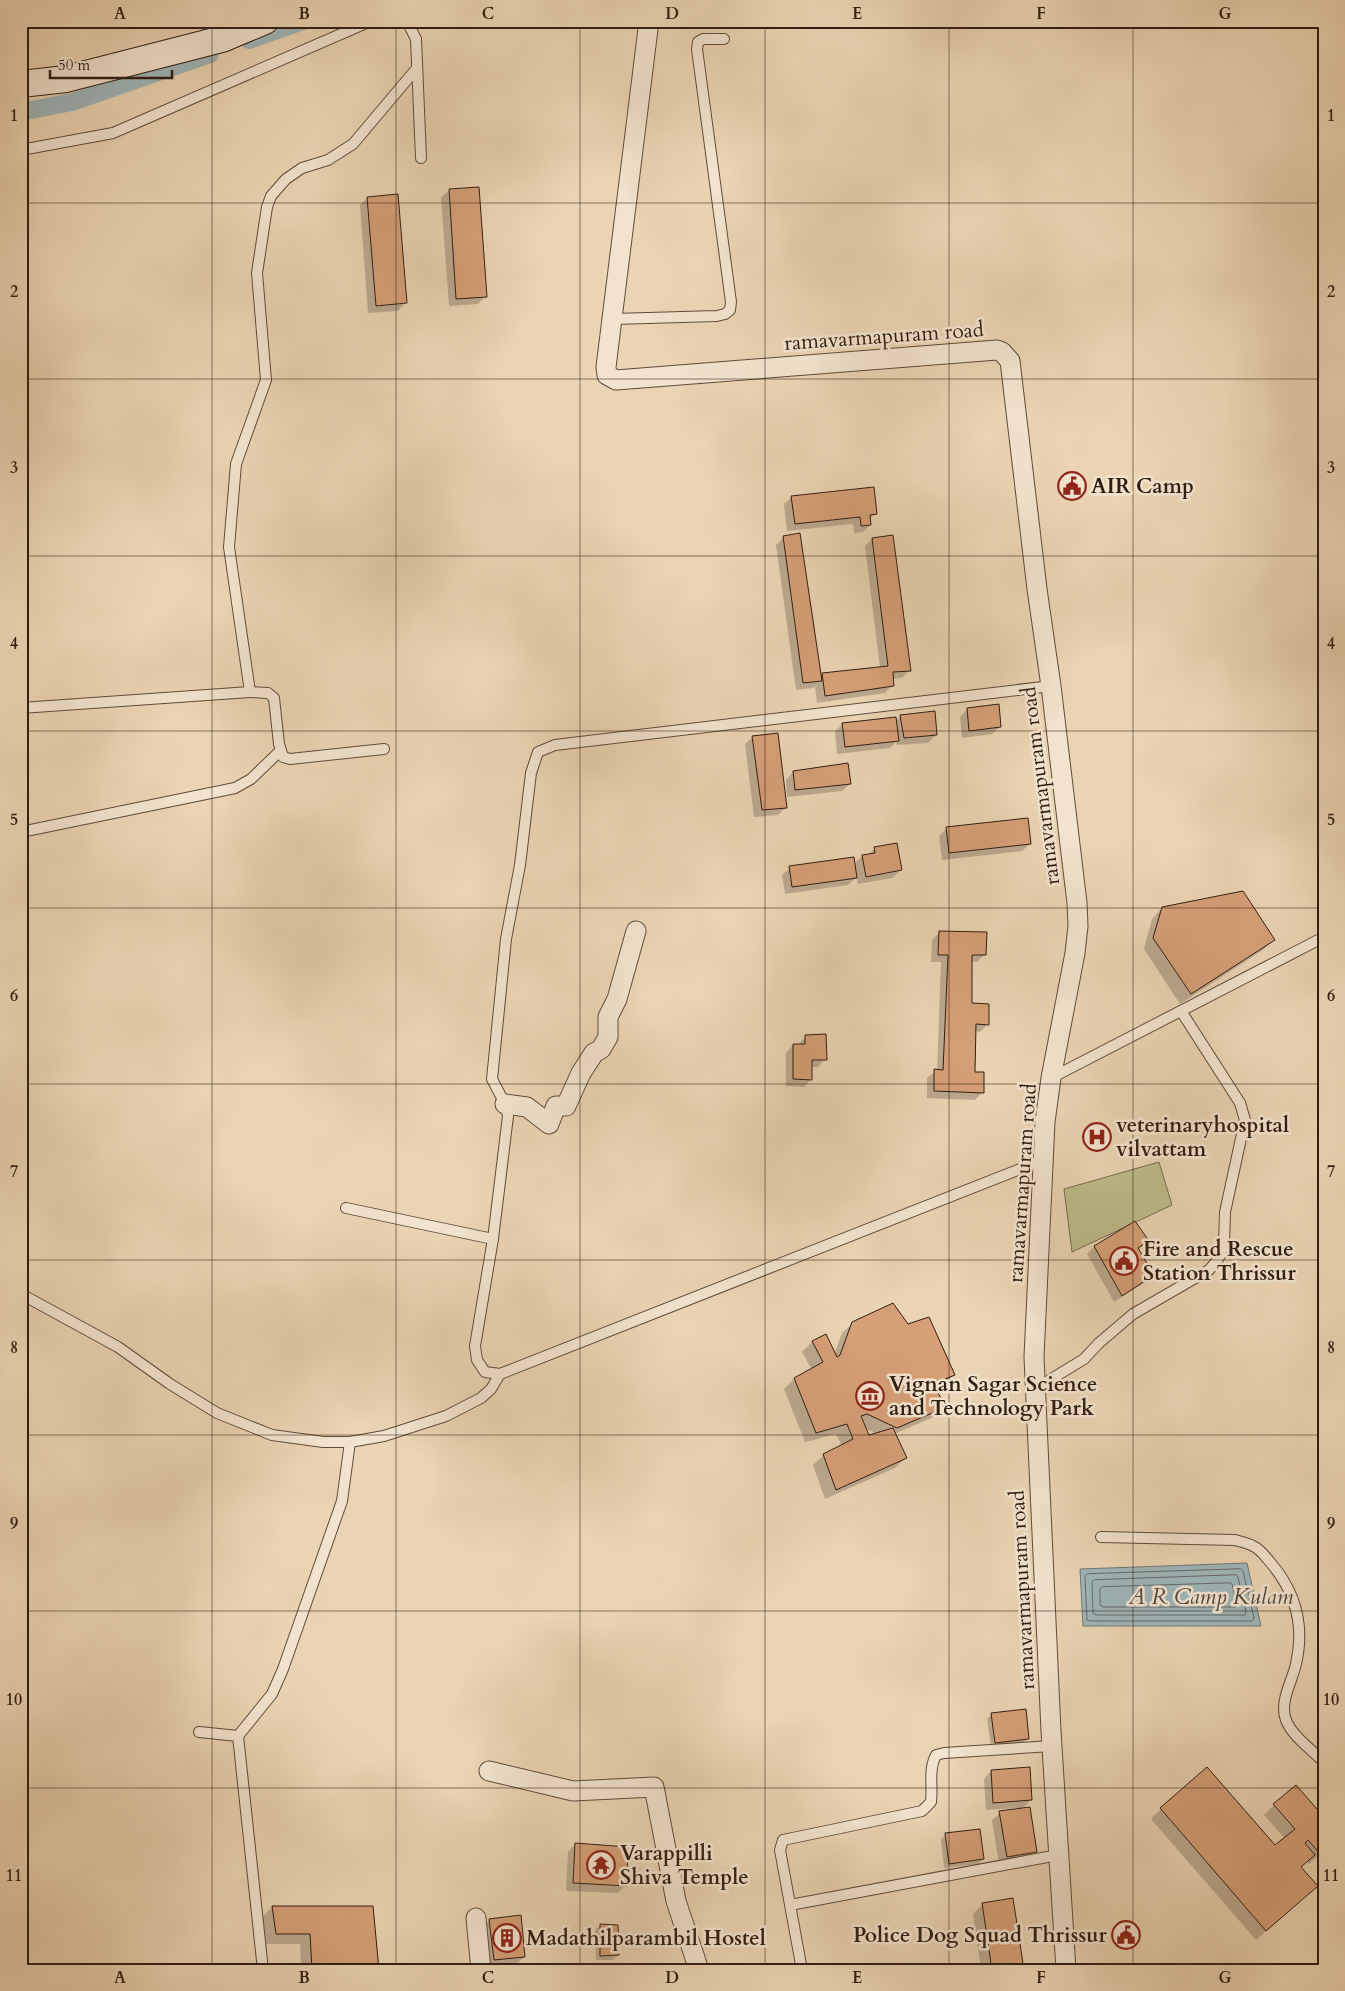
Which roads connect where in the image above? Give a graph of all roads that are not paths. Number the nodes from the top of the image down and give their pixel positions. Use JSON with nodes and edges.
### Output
{"nodes":[{"id":1,"x":265,"y":21,"type":"edge"},
{"id":2,"x":371,"y":21,"type":"edge"},
{"id":3,"x":408,"y":21,"type":"edge"},
{"id":4,"x":648,"y":21,"type":"edge"},
{"id":5,"x":220,"y":30,"type":"edge"},
{"id":6,"x":724,"y":39,"type":"dead end"},
{"id":7,"x":417,"y":68,"type":"junction"},
{"id":8,"x":21,"y":84,"type":"edge"},
{"id":9,"x":21,"y":150,"type":"edge"},
{"id":10,"x":421,"y":158,"type":"dead end"},
{"id":11,"x":612,"y":319,"type":"junction"},
{"id":12,"x":1051,"y":686,"type":"junction"},
{"id":13,"x":250,"y":692,"type":"junction"},
{"id":14,"x":21,"y":708,"type":"edge"},
{"id":15,"x":384,"y":749,"type":"dead end"},
{"id":16,"x":280,"y":751,"type":"junction"},
{"id":17,"x":21,"y":832,"type":"edge"},
{"id":18,"x":636,"y":931,"type":"dead end"},
{"id":19,"x":1324,"y":937,"type":"edge"},
{"id":20,"x":1181,"y":1012,"type":"junction"},
{"id":21,"x":1051,"y":1078,"type":"junction"},
{"id":22,"x":505,"y":1104,"type":"junction"},
{"id":23,"x":1044,"y":1160,"type":"junction"},
{"id":24,"x":346,"y":1208,"type":"dead end"},
{"id":25,"x":493,"y":1239,"type":"junction"},
{"id":26,"x":21,"y":1294,"type":"edge"},
{"id":27,"x":500,"y":1374,"type":"junction"},
{"id":28,"x":1035,"y":1389,"type":"junction"},
{"id":29,"x":350,"y":1442,"type":"junction"},
{"id":30,"x":1101,"y":1537,"type":"dead end"},
{"id":31,"x":199,"y":1732,"type":"dead end"},
{"id":32,"x":238,"y":1736,"type":"junction"},
{"id":33,"x":1052,"y":1746,"type":"junction"},
{"id":34,"x":1324,"y":1762,"type":"edge"},
{"id":35,"x":488,"y":1771,"type":"dead end"},
{"id":36,"x":1058,"y":1855,"type":"junction"},
{"id":37,"x":790,"y":1905,"type":"junction"},
{"id":38,"x":476,"y":1918,"type":"dead end"},
{"id":39,"x":263,"y":1970,"type":"edge"},
{"id":40,"x":481,"y":1970,"type":"edge"},
{"id":41,"x":699,"y":1970,"type":"edge"},
{"id":42,"x":802,"y":1970,"type":"edge"},
{"id":43,"x":1066,"y":1970,"type":"edge"}],
"edges":[{"from":1,"to":5,"type":"street"},
{"from":2,"to":9,"type":"lane"},
{"from":3,"to":7,"type":"lane"},
{"from":4,"to":11,"type":"street","name":"ramavarmapuram road"},
{"from":5,"to":8,"type":"street"},
{"from":6,"to":11,"type":"lane"},
{"from":7,"to":10,"type":"lane"},
{"from":7,"to":13,"type":"lane"},
{"from":11,"to":12,"type":"street","name":"ramavarmapuram road"},
{"from":12,"to":21,"type":"street","name":"ramavarmapuram road"},
{"from":12,"to":22,"type":"lane"},
{"from":13,"to":14,"type":"lane"},
{"from":13,"to":16,"type":"lane"},
{"from":15,"to":16,"type":"lane"},
{"from":16,"to":17,"type":"lane"},
{"from":18,"to":22,"type":"street"},
{"from":19,"to":20,"type":"lane"},
{"from":20,"to":21,"type":"lane"},
{"from":20,"to":28,"type":"lane"},
{"from":21,"to":23,"type":"street","name":"ramavarmapuram road"},
{"from":22,"to":25,"type":"lane"},
{"from":23,"to":27,"type":"lane"},
{"from":23,"to":28,"type":"street","name":"ramavarmapuram road"},
{"from":24,"to":25,"type":"lane"},
{"from":25,"to":27,"type":"lane"},
{"from":26,"to":29,"type":"lane"},
{"from":27,"to":29,"type":"lane"},
{"from":28,"to":33,"type":"street","name":"ramavarmapuram road"},
{"from":29,"to":32,"type":"lane"},
{"from":30,"to":34,"type":"lane"},
{"from":31,"to":32,"type":"lane"},
{"from":32,"to":39,"type":"lane"},
{"from":33,"to":36,"type":"street","name":"ramavarmapuram road"},
{"from":33,"to":37,"type":"lane"},
{"from":35,"to":41,"type":"street"},
{"from":36,"to":37,"type":"lane"},
{"from":36,"to":43,"type":"street","name":"ramavarmapuram road"},
{"from":37,"to":42,"type":"lane"},
{"from":38,"to":40,"type":"street"}]}
